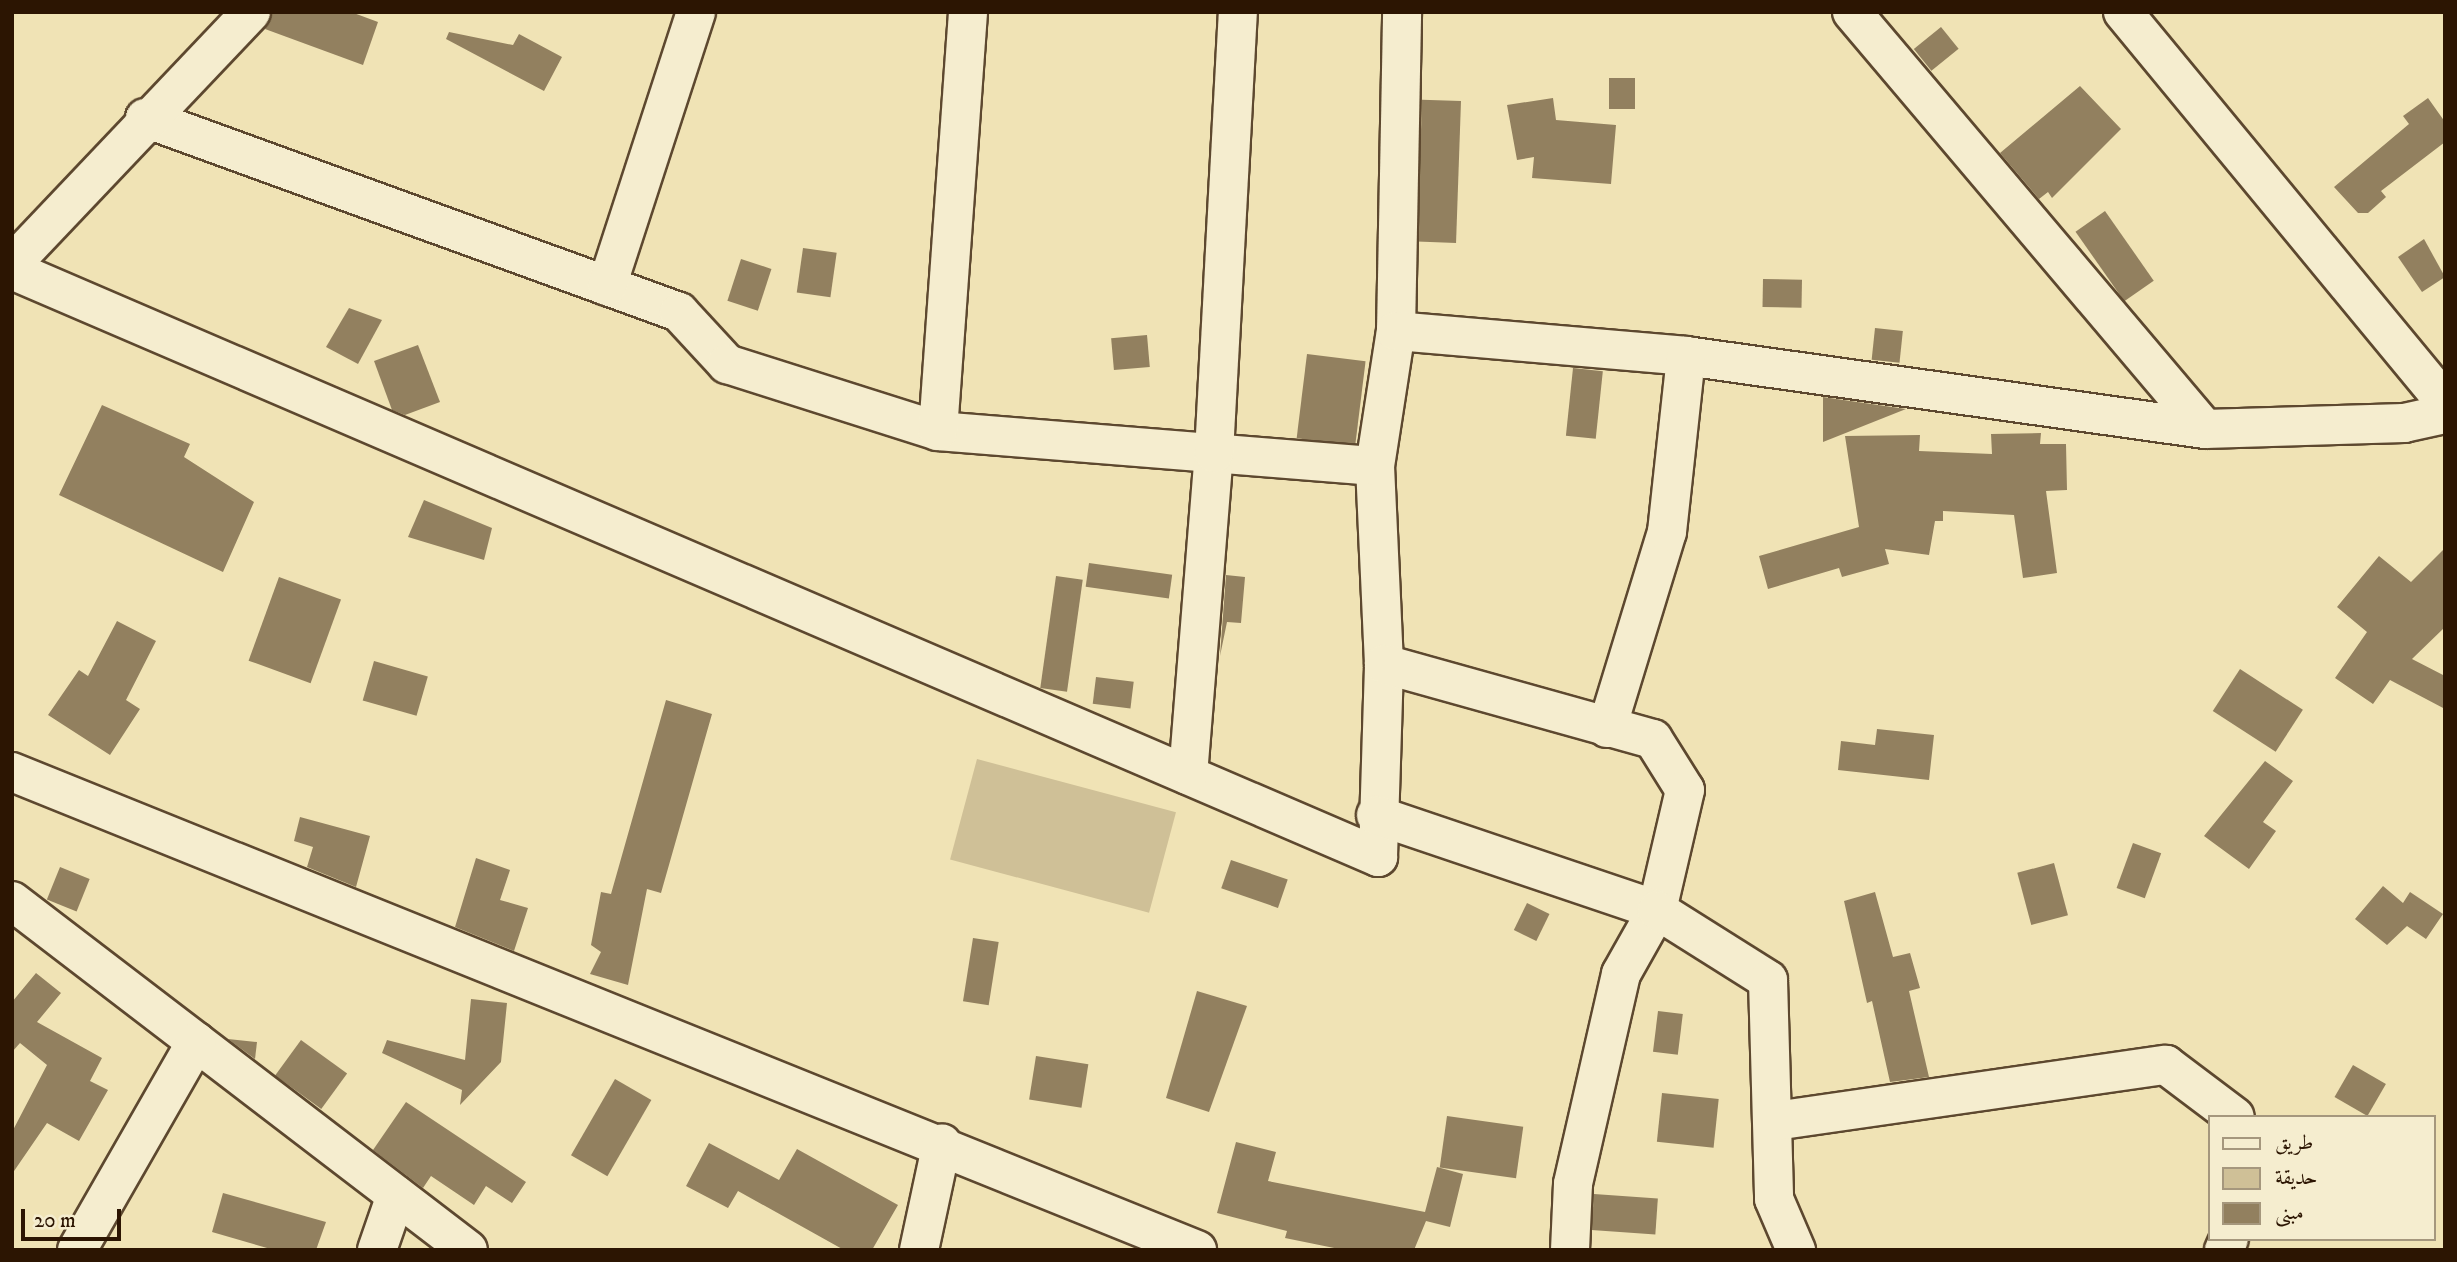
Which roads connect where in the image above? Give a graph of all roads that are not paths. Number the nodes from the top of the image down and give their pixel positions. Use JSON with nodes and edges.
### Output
{"nodes":[{"id":1,"x":251,"y":12,"type":"edge"},
{"id":2,"x":696,"y":12,"type":"edge"},
{"id":3,"x":968,"y":12,"type":"edge"},
{"id":4,"x":1238,"y":12,"type":"edge"},
{"id":5,"x":1402,"y":12,"type":"edge"},
{"id":6,"x":1852,"y":12,"type":"edge"},
{"id":7,"x":2123,"y":12,"type":"edge"},
{"id":8,"x":145,"y":118,"type":"junction"},
{"id":9,"x":12,"y":264,"type":"edge"},
{"id":10,"x":12,"y":270,"type":"edge"},
{"id":11,"x":607,"y":286,"type":"junction"},
{"id":12,"x":1396,"y":331,"type":"junction"},
{"id":13,"x":1686,"y":356,"type":"junction"},
{"id":14,"x":2445,"y":401,"type":"edge"},
{"id":15,"x":2445,"y":414,"type":"edge"},
{"id":16,"x":2205,"y":429,"type":"junction"},
{"id":17,"x":938,"y":430,"type":"junction"},
{"id":18,"x":1214,"y":453,"type":"junction"},
{"id":19,"x":1375,"y":466,"type":"junction"},
{"id":20,"x":1384,"y":664,"type":"junction"},
{"id":21,"x":1607,"y":728,"type":"junction"},
{"id":22,"x":12,"y":772,"type":"edge"},
{"id":23,"x":1188,"y":775,"type":"junction"},
{"id":24,"x":1376,"y":815,"type":"junction"},
{"id":25,"x":12,"y":901,"type":"edge"},
{"id":26,"x":1657,"y":910,"type":"junction"},
{"id":27,"x":196,"y":1042,"type":"junction"},
{"id":28,"x":2232,"y":1115,"type":"edge"},
{"id":29,"x":1775,"y":1121,"type":"junction"},
{"id":30,"x":942,"y":1143,"type":"junction"},
{"id":31,"x":396,"y":1195,"type":"junction"},
{"id":32,"x":77,"y":1250,"type":"edge"},
{"id":33,"x":377,"y":1250,"type":"edge"},
{"id":34,"x":468,"y":1250,"type":"edge"},
{"id":35,"x":919,"y":1250,"type":"edge"},
{"id":36,"x":1197,"y":1250,"type":"edge"},
{"id":37,"x":1570,"y":1250,"type":"edge"},
{"id":38,"x":1796,"y":1250,"type":"edge"}],
"edges":[{"from":1,"to":8,"type":"street"},
{"from":2,"to":11,"type":"street"},
{"from":3,"to":17,"type":"street"},
{"from":4,"to":18,"type":"street"},
{"from":5,"to":12,"type":"street"},
{"from":6,"to":16,"type":"street"},
{"from":7,"to":14,"type":"street"},
{"from":8,"to":9,"type":"street"},
{"from":8,"to":11,"type":"street"},
{"from":10,"to":23,"type":"street"},
{"from":11,"to":17,"type":"street"},
{"from":12,"to":13,"type":"street"},
{"from":12,"to":19,"type":"street"},
{"from":13,"to":16,"type":"street"},
{"from":13,"to":21,"type":"street"},
{"from":15,"to":16,"type":"street"},
{"from":17,"to":18,"type":"street"},
{"from":18,"to":19,"type":"street"},
{"from":18,"to":23,"type":"street"},
{"from":19,"to":20,"type":"street"},
{"from":20,"to":21,"type":"street"},
{"from":20,"to":24,"type":"street"},
{"from":21,"to":26,"type":"street"},
{"from":22,"to":30,"type":"street"},
{"from":23,"to":24,"type":"street"},
{"from":24,"to":26,"type":"street"},
{"from":25,"to":27,"type":"street"},
{"from":26,"to":29,"type":"street"},
{"from":26,"to":37,"type":"street"},
{"from":27,"to":31,"type":"street"},
{"from":27,"to":32,"type":"street"},
{"from":28,"to":29,"type":"street"},
{"from":29,"to":38,"type":"street"},
{"from":30,"to":35,"type":"street"},
{"from":30,"to":36,"type":"street"},
{"from":31,"to":33,"type":"street"},
{"from":31,"to":34,"type":"street"}]}
